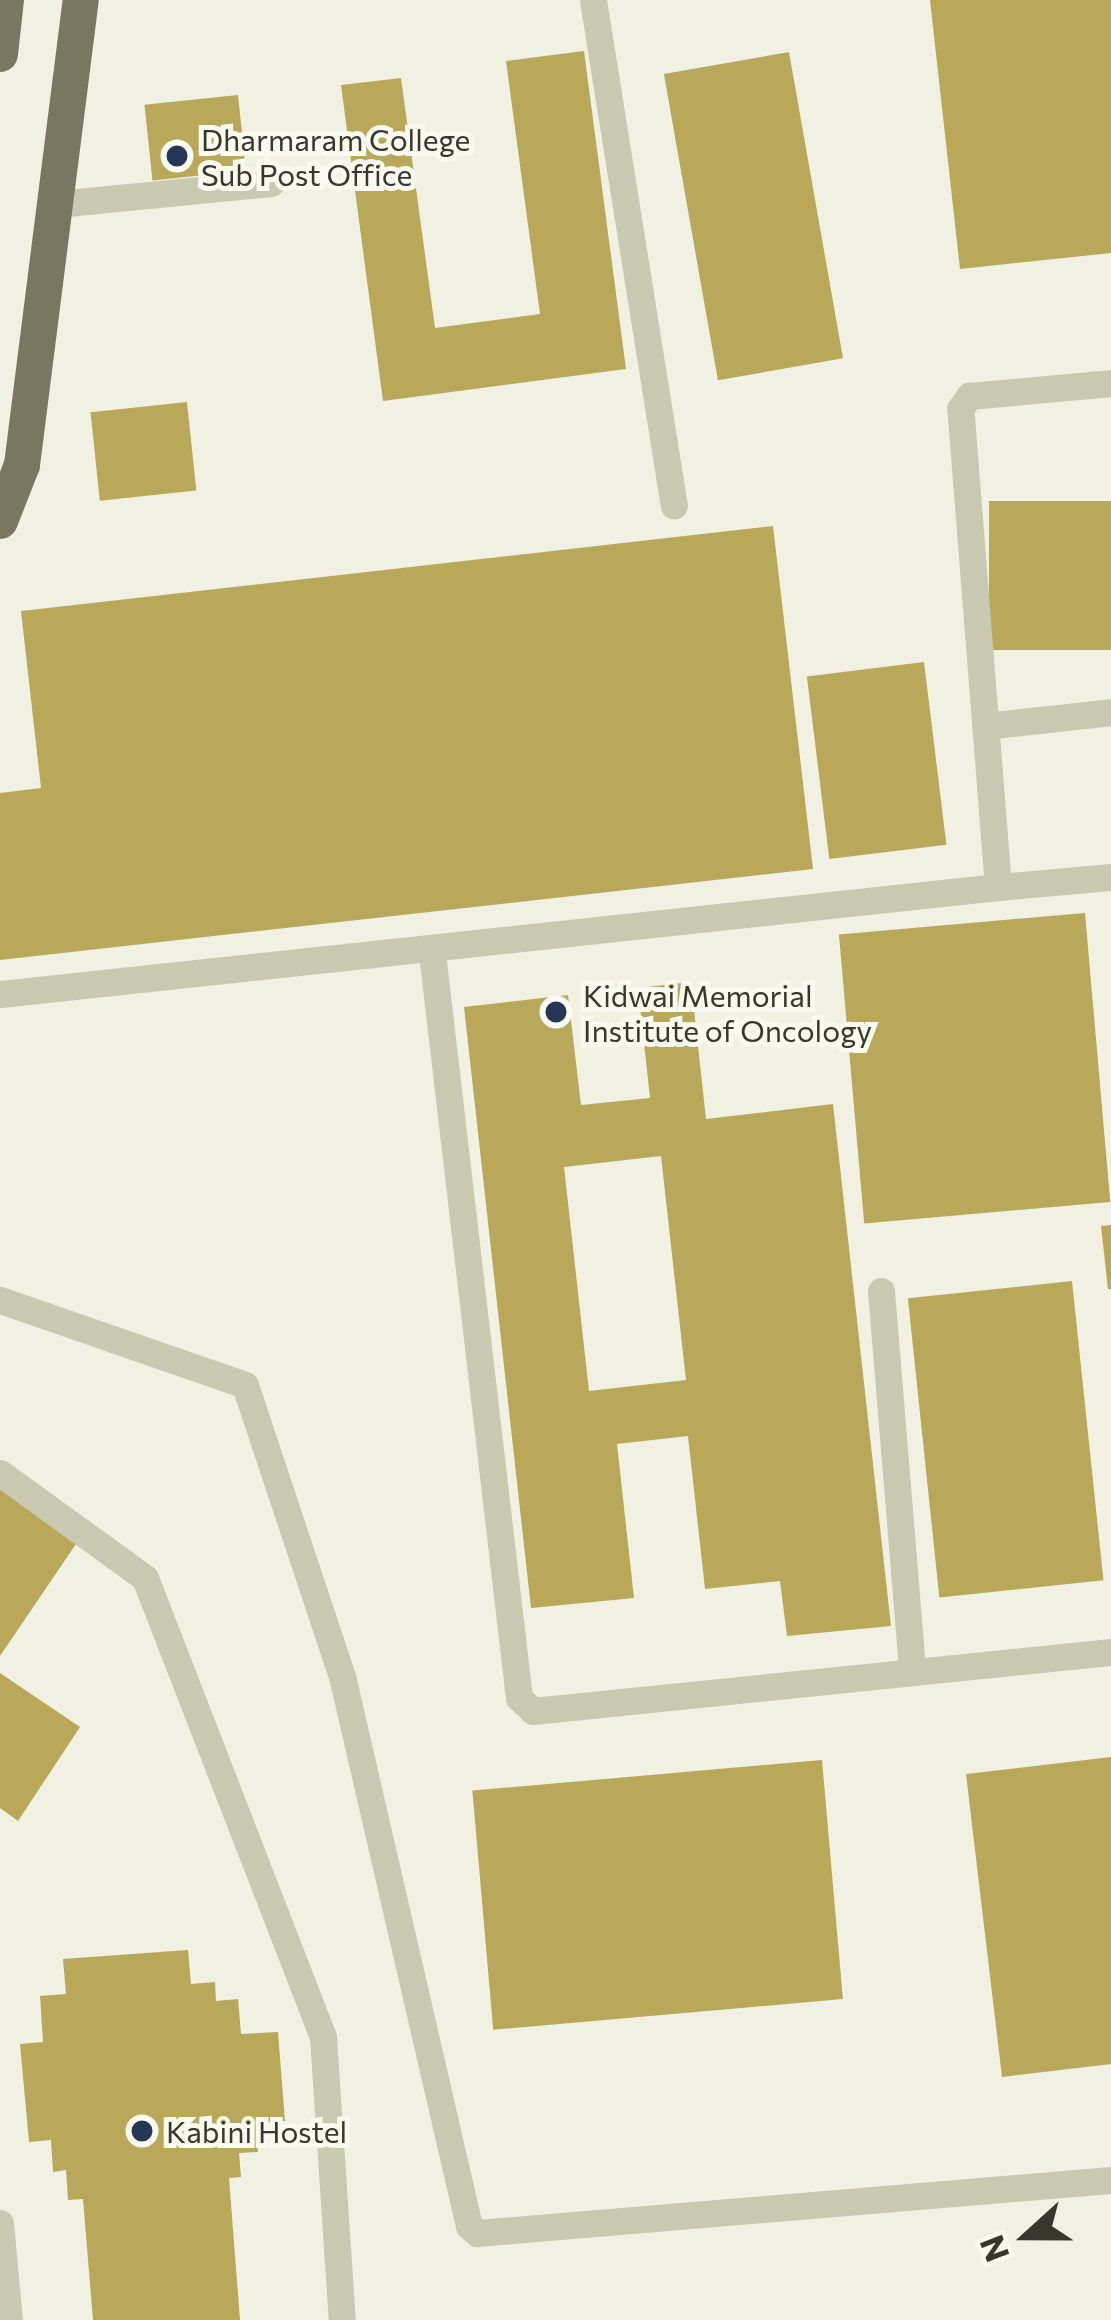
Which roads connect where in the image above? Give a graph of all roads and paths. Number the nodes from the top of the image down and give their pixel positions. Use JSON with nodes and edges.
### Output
{"nodes":[{"id":1,"x":6,"y":0,"type":"edge"},
{"id":2,"x":81,"y":0,"type":"edge"},
{"id":3,"x":592,"y":0,"type":"edge"},
{"id":4,"x":0,"y":54,"type":"edge"},
{"id":5,"x":271,"y":182,"type":"dead end"},
{"id":6,"x":57,"y":204,"type":"junction"},
{"id":7,"x":1111,"y":383,"type":"edge"},
{"id":8,"x":674,"y":506,"type":"dead end"},
{"id":9,"x":0,"y":521,"type":"edge"},
{"id":10,"x":1111,"y":712,"type":"edge"},
{"id":11,"x":985,"y":726,"type":"junction"},
{"id":12,"x":1111,"y":877,"type":"edge"},
{"id":13,"x":998,"y":886,"type":"junction"},
{"id":14,"x":432,"y":953,"type":"junction"},
{"id":15,"x":0,"y":994,"type":"edge"},
{"id":16,"x":881,"y":1291,"type":"dead end"},
{"id":17,"x":0,"y":1300,"type":"edge"},
{"id":18,"x":0,"y":1473,"type":"edge"},
{"id":19,"x":1111,"y":1652,"type":"edge"},
{"id":20,"x":913,"y":1672,"type":"junction"},
{"id":21,"x":1111,"y":2180,"type":"edge"},
{"id":22,"x":0,"y":2223,"type":"edge"},
{"id":23,"x":9,"y":2320,"type":"edge"},
{"id":24,"x":342,"y":2320,"type":"edge"}],
"edges":[{"from":1,"to":4,"type":"main road"},
{"from":2,"to":6,"type":"main road"},
{"from":3,"to":8,"type":"lane"},
{"from":5,"to":6,"type":"lane"},
{"from":6,"to":9,"type":"main road"},
{"from":7,"to":11,"type":"lane"},
{"from":10,"to":11,"type":"lane"},
{"from":11,"to":13,"type":"lane"},
{"from":12,"to":13,"type":"lane"},
{"from":13,"to":14,"type":"lane"},
{"from":14,"to":15,"type":"lane"},
{"from":14,"to":20,"type":"lane"},
{"from":16,"to":20,"type":"lane"},
{"from":17,"to":21,"type":"lane"},
{"from":18,"to":24,"type":"lane"},
{"from":19,"to":20,"type":"lane"},
{"from":22,"to":23,"type":"lane"}]}
